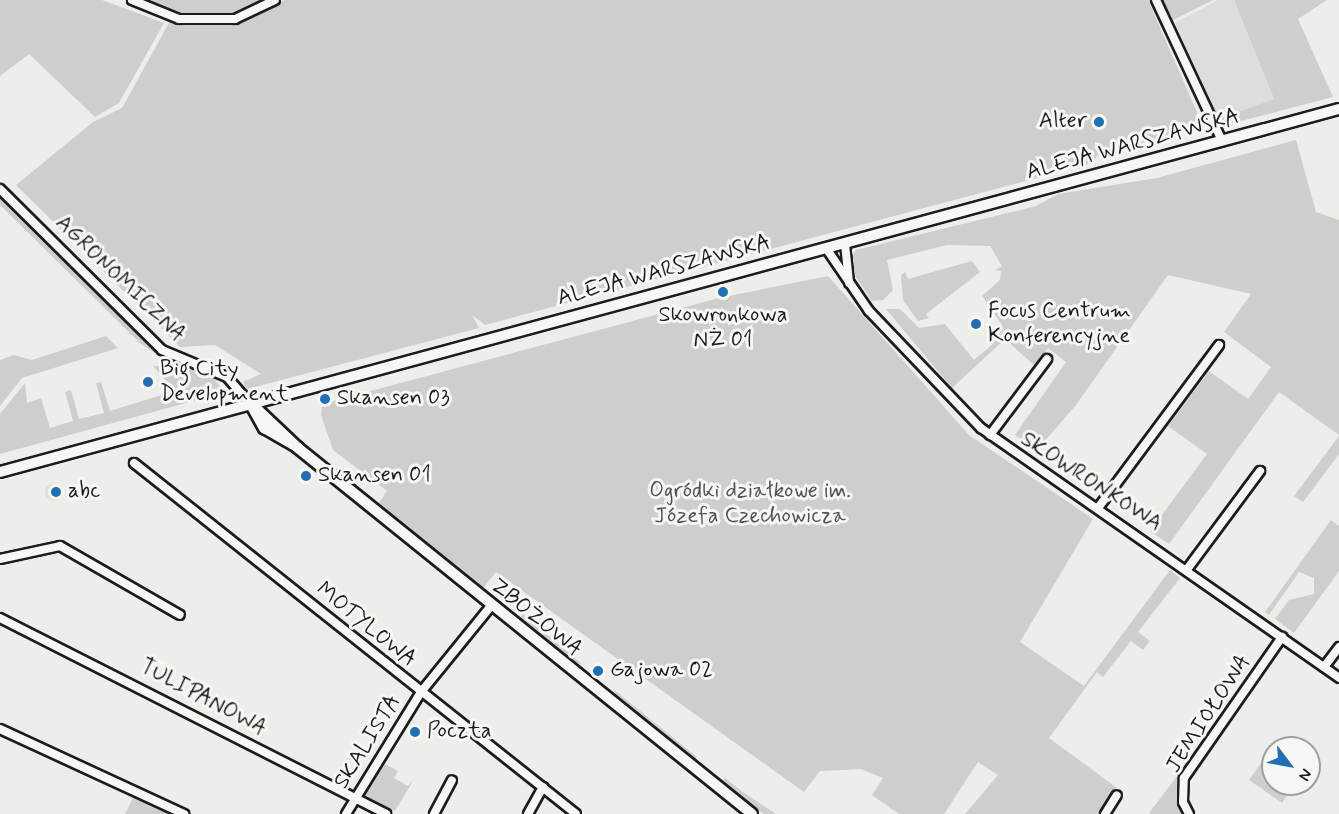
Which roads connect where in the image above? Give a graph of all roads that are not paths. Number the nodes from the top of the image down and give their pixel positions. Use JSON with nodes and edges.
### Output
{"nodes":[{"id":1,"x":132,"y":0,"type":"edge"},
{"id":2,"x":275,"y":0,"type":"edge"},
{"id":3,"x":1156,"y":0,"type":"edge"},
{"id":4,"x":1339,"y":109,"type":"edge"},
{"id":5,"x":1221,"y":141,"type":"junction"},
{"id":6,"x":0,"y":189,"type":"edge"},
{"id":7,"x":845,"y":244,"type":"junction"},
{"id":8,"x":826,"y":248,"type":"junction"},
{"id":9,"x":849,"y":287,"type":"junction"},
{"id":10,"x":1219,"y":345,"type":"dead end"},
{"id":11,"x":1047,"y":359,"type":"dead end"},
{"id":12,"x":250,"y":403,"type":"junction"},
{"id":13,"x":990,"y":435,"type":"junction"},
{"id":14,"x":134,"y":463,"type":"dead end"},
{"id":15,"x":1260,"y":471,"type":"dead end"},
{"id":16,"x":0,"y":472,"type":"edge"},
{"id":17,"x":1098,"y":508,"type":"junction"},
{"id":18,"x":0,"y":559,"type":"edge"},
{"id":19,"x":1188,"y":568,"type":"junction"},
{"id":20,"x":490,"y":606,"type":"junction"},
{"id":21,"x":180,"y":615,"type":"dead end"},
{"id":22,"x":0,"y":618,"type":"edge"},
{"id":23,"x":1282,"y":637,"type":"junction"},
{"id":24,"x":1339,"y":647,"type":"edge"},
{"id":25,"x":1324,"y":667,"type":"junction"},
{"id":26,"x":1339,"y":678,"type":"edge"},
{"id":27,"x":421,"y":692,"type":"junction"},
{"id":28,"x":0,"y":729,"type":"edge"},
{"id":29,"x":452,"y":780,"type":"dead end"},
{"id":30,"x":543,"y":787,"type":"junction"},
{"id":31,"x":1118,"y":795,"type":"dead end"},
{"id":32,"x":355,"y":798,"type":"junction"},
{"id":33,"x":748,"y":813,"type":"edge"},
{"id":34,"x":184,"y":814,"type":"edge"},
{"id":35,"x":346,"y":814,"type":"edge"},
{"id":36,"x":386,"y":814,"type":"edge"},
{"id":37,"x":434,"y":814,"type":"edge"},
{"id":38,"x":528,"y":814,"type":"edge"},
{"id":39,"x":576,"y":814,"type":"edge"},
{"id":40,"x":1105,"y":814,"type":"edge"},
{"id":41,"x":1190,"y":814,"type":"edge"}],
"edges":[{"from":1,"to":2,"type":"street"},
{"from":3,"to":5,"type":"street"},
{"from":4,"to":5,"type":"street","name":"ALEJA WARSZAWSKA"},
{"from":5,"to":7,"type":"street","name":"ALEJA WARSZAWSKA"},
{"from":6,"to":12,"type":"street","name":"AGRONOMICZNA"},
{"from":7,"to":8,"type":"street","name":"ALEJA WARSZAWSKA"},
{"from":7,"to":9,"type":"street"},
{"from":8,"to":9,"type":"street","name":"SKOWRONKOWA"},
{"from":8,"to":12,"type":"street","name":"ALEJA WARSZAWSKA"},
{"from":9,"to":13,"type":"street","name":"SKOWRONKOWA"},
{"from":10,"to":17,"type":"street"},
{"from":11,"to":13,"type":"street"},
{"from":12,"to":16,"type":"street","name":"ALEJA WARSZAWSKA"},
{"from":12,"to":20,"type":"street","name":"ZBOŻOWA"},
{"from":13,"to":17,"type":"street","name":"SKOWRONKOWA"},
{"from":14,"to":27,"type":"street","name":"MOTYLOWA"},
{"from":15,"to":19,"type":"street"},
{"from":17,"to":19,"type":"street","name":"SKOWRONKOWA"},
{"from":18,"to":21,"type":"street"},
{"from":19,"to":23,"type":"street","name":"SKOWRONKOWA"},
{"from":20,"to":27,"type":"street","name":"SKALISTA"},
{"from":20,"to":33,"type":"street","name":"ZBOŻOWA"},
{"from":22,"to":32,"type":"street","name":"TULIPANOWA"},
{"from":23,"to":25,"type":"street","name":"SKOWRONKOWA"},
{"from":23,"to":41,"type":"street","name":"JEMIOŁOWA"},
{"from":24,"to":25,"type":"street"},
{"from":25,"to":26,"type":"street","name":"SKOWRONKOWA"},
{"from":27,"to":30,"type":"street","name":"MOTYLOWA"},
{"from":27,"to":32,"type":"street","name":"SKALISTA"},
{"from":28,"to":34,"type":"street"},
{"from":29,"to":37,"type":"street"},
{"from":30,"to":38,"type":"street"},
{"from":30,"to":39,"type":"street","name":"MOTYLOWA"},
{"from":31,"to":40,"type":"street"},
{"from":32,"to":35,"type":"street","name":"SKALISTA"},
{"from":32,"to":36,"type":"street","name":"TULIPANOWA"}]}
